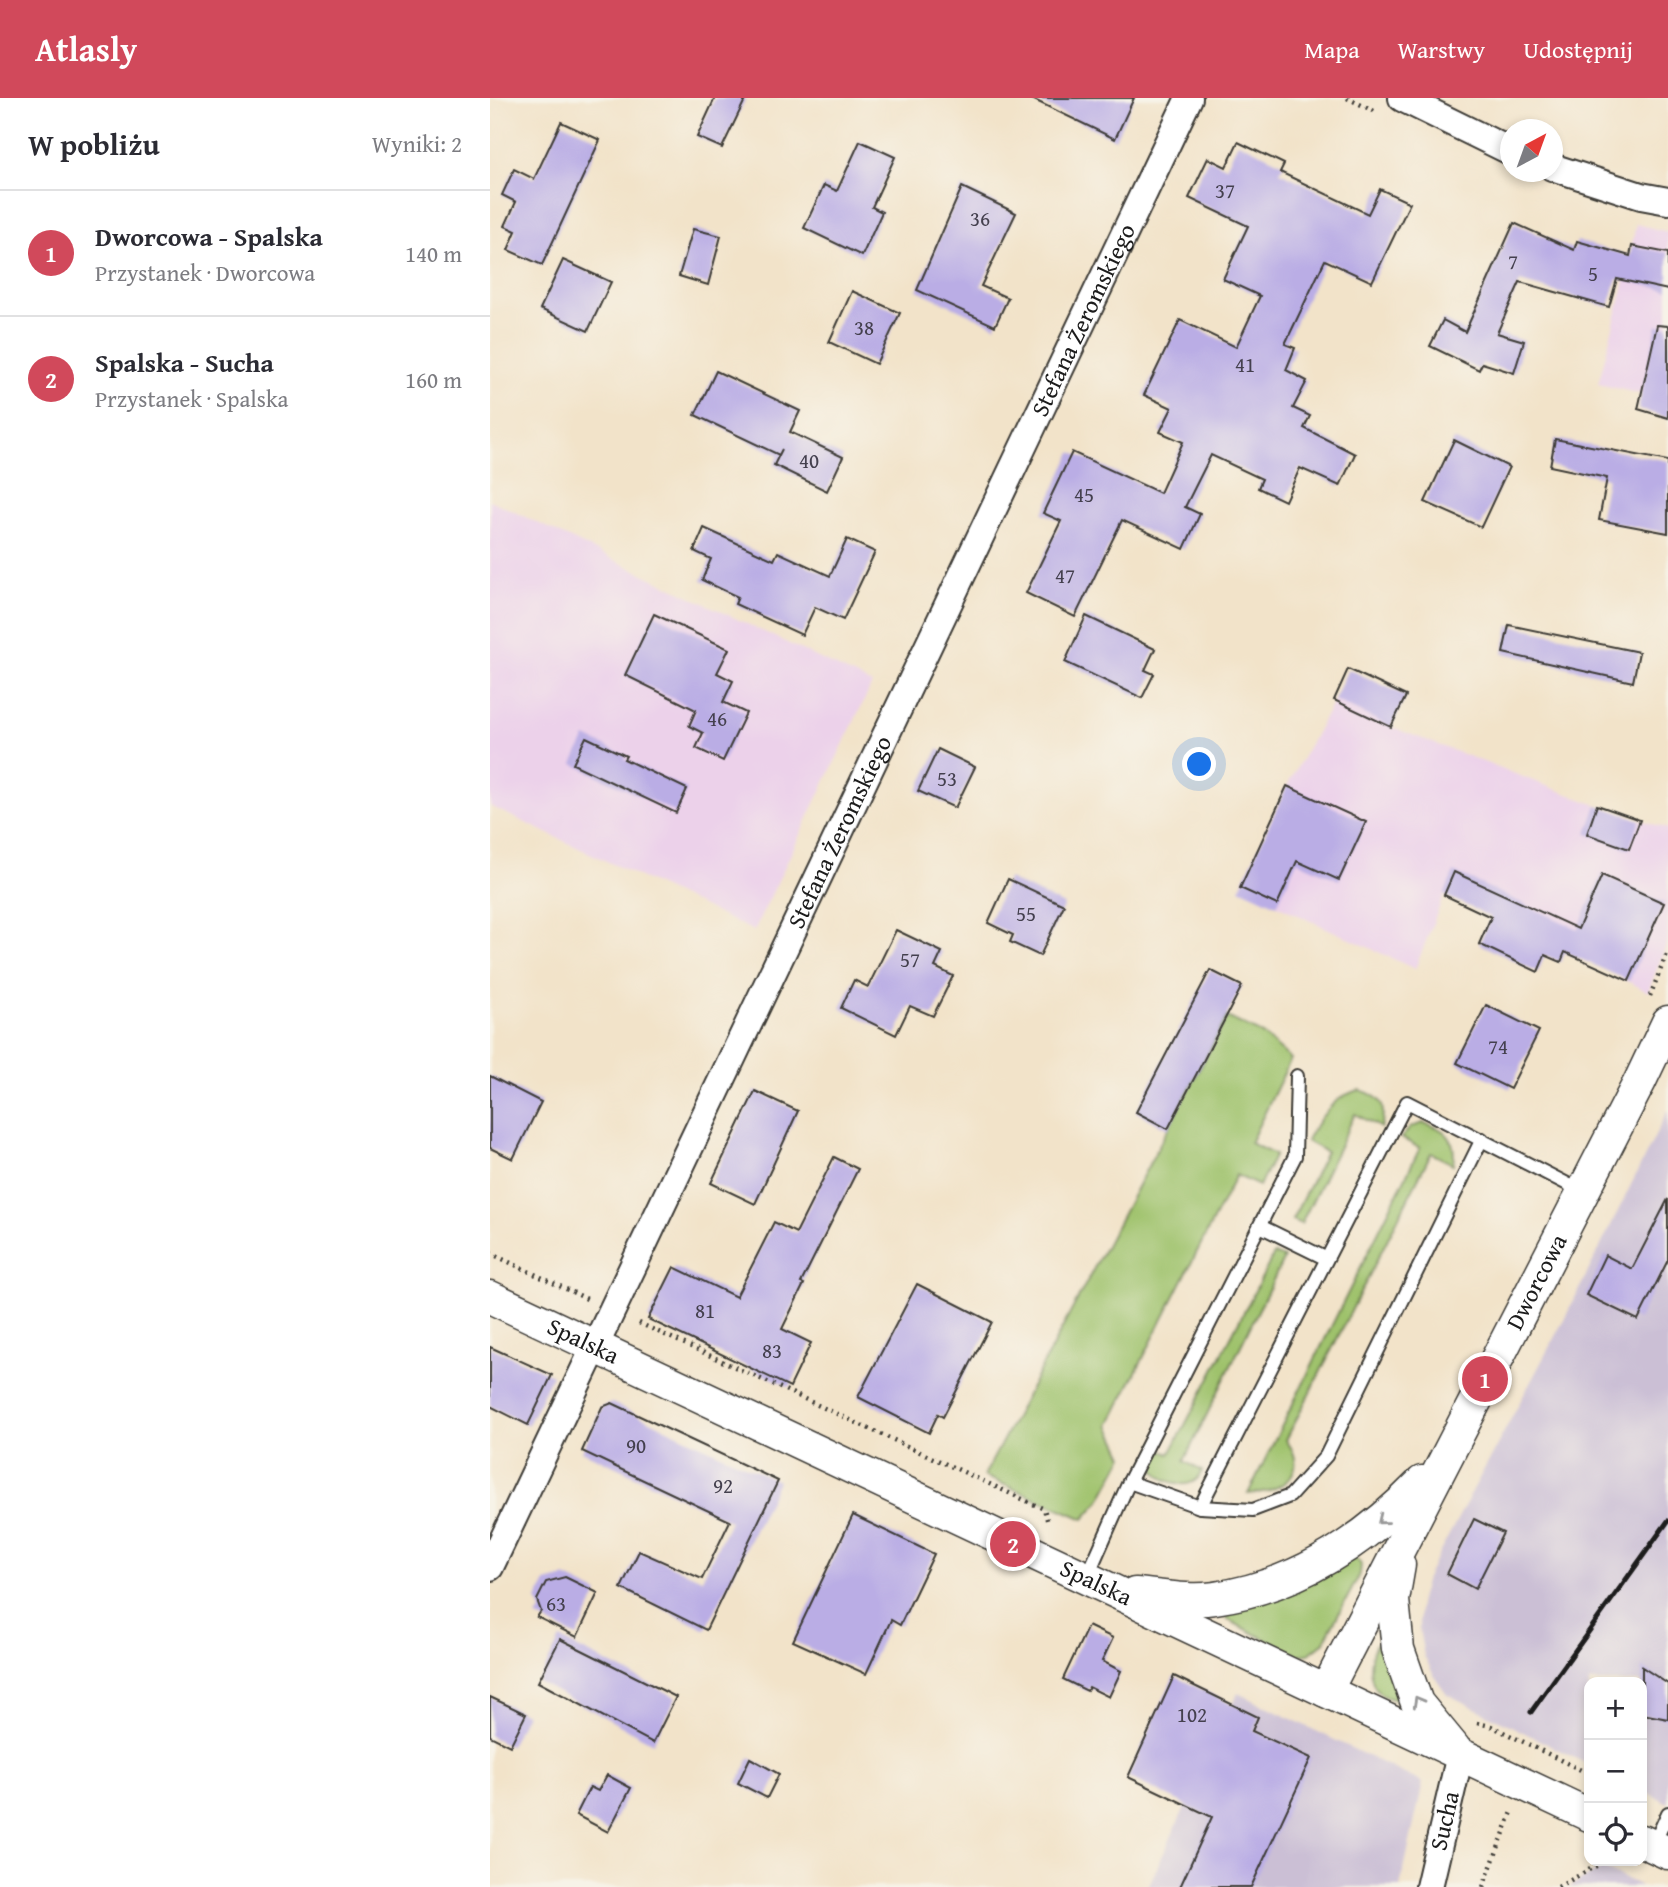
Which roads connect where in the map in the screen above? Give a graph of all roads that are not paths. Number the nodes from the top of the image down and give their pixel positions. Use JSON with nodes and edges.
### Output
{"nodes":[{"id":1,"x":1189,"y":98,"type":"edge"},
{"id":2,"x":1402,"y":98,"type":"edge"},
{"id":3,"x":1500,"y":146,"type":"edge"},
{"id":4,"x":1563,"y":170,"type":"edge"},
{"id":5,"x":1668,"y":201,"type":"edge"},
{"id":6,"x":1668,"y":1022,"type":"edge"},
{"id":7,"x":1297,"y":1076,"type":"dead end"},
{"id":8,"x":1482,"y":1139,"type":"junction"},
{"id":9,"x":1583,"y":1192,"type":"junction"},
{"id":10,"x":1260,"y":1226,"type":"junction"},
{"id":11,"x":1325,"y":1258,"type":"junction"},
{"id":12,"x":490,"y":1297,"type":"edge"},
{"id":13,"x":596,"y":1346,"type":"junction"},
{"id":14,"x":1448,"y":1455,"type":"junction"},
{"id":15,"x":1129,"y":1482,"type":"junction"},
{"id":16,"x":1200,"y":1507,"type":"junction"},
{"id":17,"x":1404,"y":1538,"type":"junction"},
{"id":18,"x":490,"y":1567,"type":"edge"},
{"id":19,"x":1099,"y":1586,"type":"junction"},
{"id":20,"x":1326,"y":1691,"type":"junction"},
{"id":21,"x":1460,"y":1755,"type":"junction"},
{"id":22,"x":1584,"y":1813,"type":"edge"},
{"id":23,"x":1668,"y":1813,"type":"edge"},
{"id":24,"x":1654,"y":1847,"type":"edge"},
{"id":25,"x":1429,"y":1887,"type":"edge"}],
"edges":[{"from":1,"to":13,"type":"street","name":"Stefana Żeromskiego"},
{"from":2,"to":3,"type":"street"},
{"from":4,"to":5,"type":"street"},
{"from":6,"to":9,"type":"street","name":"Dworcowa"},
{"from":7,"to":10,"type":"lane"},
{"from":8,"to":9,"type":"lane"},
{"from":8,"to":11,"type":"lane"},
{"from":8,"to":16,"type":"lane"},
{"from":9,"to":14,"type":"street","name":"Dworcowa"},
{"from":10,"to":11,"type":"lane"},
{"from":10,"to":15,"type":"lane"},
{"from":11,"to":16,"type":"lane"},
{"from":12,"to":13,"type":"street","name":"Spalska"},
{"from":13,"to":18,"type":"street","name":"Stefana Żeromskiego"},
{"from":13,"to":19,"type":"street","name":"Spalska"},
{"from":14,"to":17,"type":"street","name":"Dworcowa"},
{"from":14,"to":19,"type":"street","one_way":true},
{"from":15,"to":16,"type":"lane"},
{"from":15,"to":19,"type":"lane"},
{"from":17,"to":20,"type":"street","name":"Dworcowa"},
{"from":21,"to":17,"type":"street","one_way":true},
{"from":19,"to":20,"type":"street","name":"Spalska"},
{"from":20,"to":21,"type":"street","name":"Spalska"},
{"from":21,"to":22,"type":"street","name":"Spalska"},
{"from":21,"to":25,"type":"street","name":"Sucha"},
{"from":23,"to":24,"type":"lane"}]}
